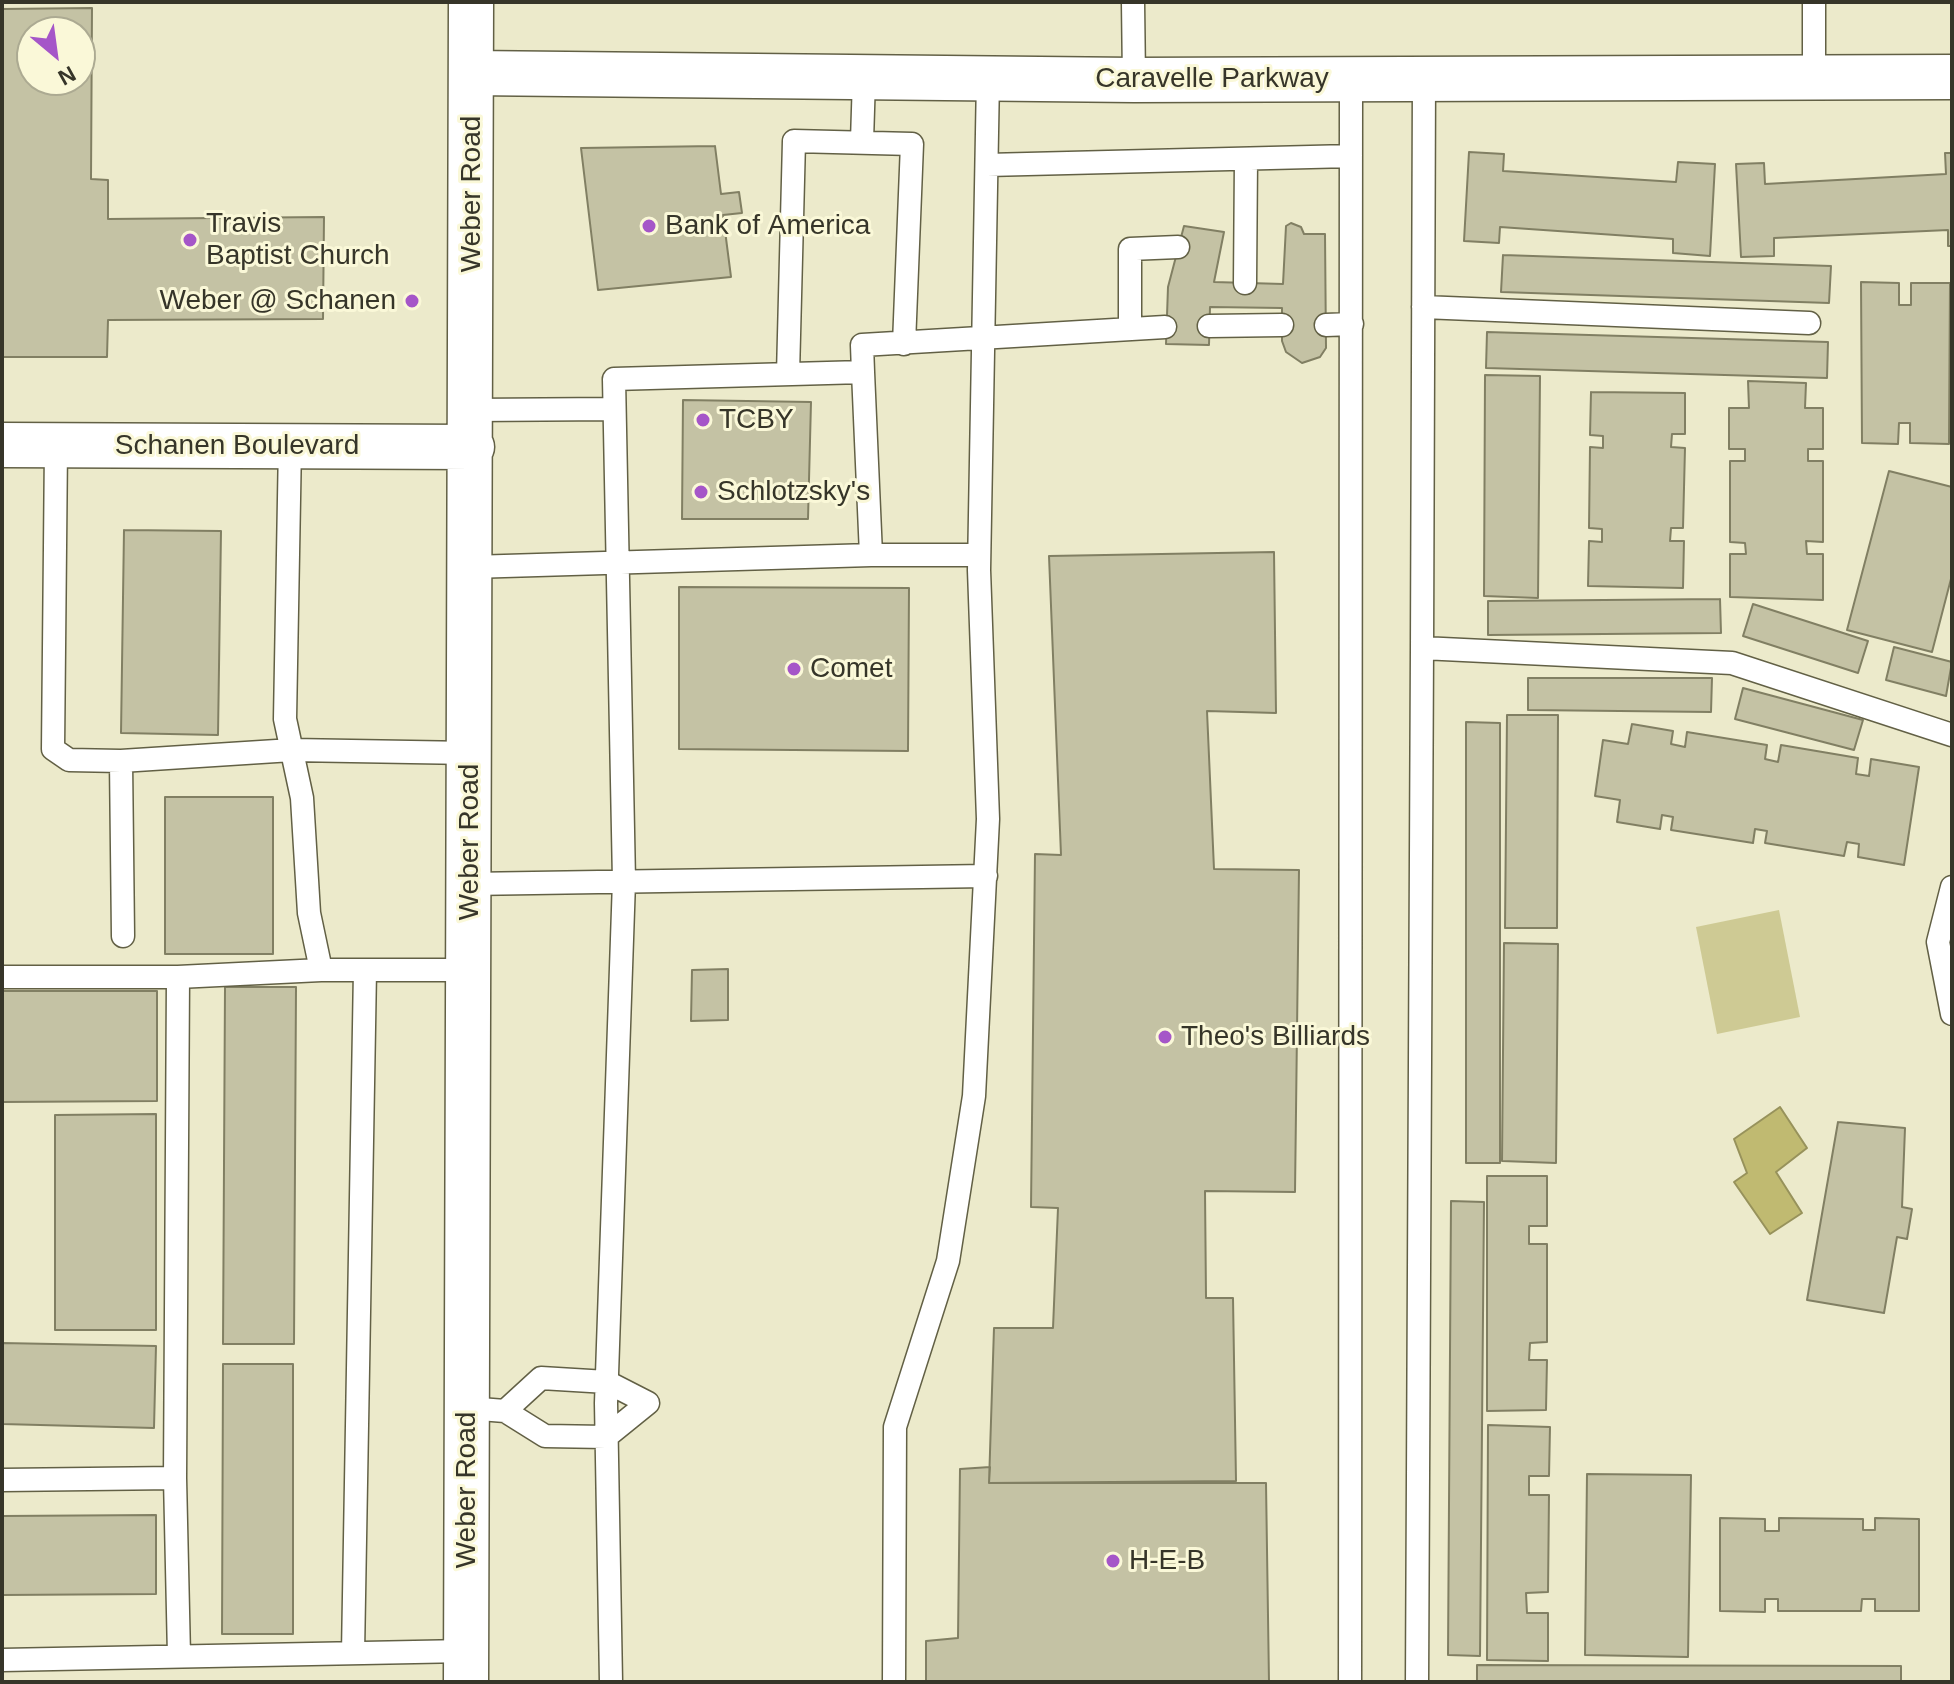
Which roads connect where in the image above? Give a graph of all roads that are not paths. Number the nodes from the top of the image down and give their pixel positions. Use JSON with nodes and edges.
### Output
{"nodes":[{"id":1,"x":471,"y":2,"type":"edge"},
{"id":2,"x":1133,"y":2,"type":"edge"},
{"id":3,"x":1814,"y":2,"type":"edge"},
{"id":4,"x":472,"y":73,"type":"junction"},
{"id":5,"x":1814,"y":77,"type":"junction"},
{"id":6,"x":1952,"y":77,"type":"edge"},
{"id":7,"x":864,"y":78,"type":"junction"},
{"id":8,"x":988,"y":78,"type":"junction"},
{"id":9,"x":1424,"y":78,"type":"junction"},
{"id":10,"x":1351,"y":79,"type":"junction"},
{"id":11,"x":1134,"y":80,"type":"junction"},
{"id":12,"x":862,"y":141,"type":"junction"},
{"id":13,"x":1351,"y":156,"type":"junction"},
{"id":14,"x":1246,"y":159,"type":"junction"},
{"id":15,"x":987,"y":165,"type":"junction"},
{"id":16,"x":1222,"y":246,"type":"dead end"},
{"id":17,"x":1245,"y":246,"type":"junction"},
{"id":18,"x":1178,"y":247,"type":"dead end"},
{"id":19,"x":1245,"y":283,"type":"dead end"},
{"id":20,"x":1423,"y":307,"type":"junction"},
{"id":21,"x":1809,"y":323,"type":"dead end"},
{"id":22,"x":1352,"y":324,"type":"junction"},
{"id":23,"x":1282,"y":325,"type":"dead end"},
{"id":24,"x":1326,"y":325,"type":"dead end"},
{"id":25,"x":1209,"y":326,"type":"dead end"},
{"id":26,"x":1165,"y":327,"type":"dead end"},
{"id":27,"x":1130,"y":329,"type":"junction"},
{"id":28,"x":983,"y":338,"type":"junction"},
{"id":29,"x":904,"y":344,"type":"junction"},
{"id":30,"x":863,"y":372,"type":"junction"},
{"id":31,"x":788,"y":374,"type":"junction"},
{"id":32,"x":614,"y":409,"type":"junction"},
{"id":33,"x":472,"y":428,"type":"junction"},
{"id":34,"x":290,"y":444,"type":"junction"},
{"id":35,"x":2,"y":445,"type":"edge"},
{"id":36,"x":56,"y":446,"type":"junction"},
{"id":37,"x":871,"y":555,"type":"junction"},
{"id":38,"x":979,"y":555,"type":"junction"},
{"id":39,"x":618,"y":564,"type":"junction"},
{"id":40,"x":471,"y":567,"type":"junction"},
{"id":41,"x":1422,"y":648,"type":"junction"},
{"id":42,"x":1952,"y":735,"type":"edge"},
{"id":43,"x":292,"y":750,"type":"junction"},
{"id":44,"x":470,"y":753,"type":"junction"},
{"id":45,"x":121,"y":761,"type":"junction"},
{"id":46,"x":986,"y":876,"type":"junction"},
{"id":47,"x":624,"y":881,"type":"junction"},
{"id":48,"x":469,"y":884,"type":"junction"},
{"id":49,"x":1952,"y":887,"type":"edge"},
{"id":50,"x":123,"y":936,"type":"dead end"},
{"id":51,"x":321,"y":970,"type":"junction"},
{"id":52,"x":365,"y":970,"type":"junction"},
{"id":53,"x":469,"y":970,"type":"junction"},
{"id":54,"x":2,"y":977,"type":"edge"},
{"id":55,"x":178,"y":977,"type":"junction"},
{"id":56,"x":1952,"y":1014,"type":"edge"},
{"id":57,"x":607,"y":1382,"type":"junction"},
{"id":58,"x":486,"y":1409,"type":"junction"},
{"id":59,"x":606,"y":1437,"type":"junction"},
{"id":60,"x":175,"y":1478,"type":"junction"},
{"id":61,"x":2,"y":1480,"type":"edge"},
{"id":62,"x":353,"y":1653,"type":"junction"},
{"id":63,"x":179,"y":1656,"type":"junction"},
{"id":64,"x":2,"y":1660,"type":"edge"},
{"id":65,"x":466,"y":1666,"type":"edge"},
{"id":66,"x":611,"y":1682,"type":"edge"},
{"id":67,"x":894,"y":1682,"type":"edge"},
{"id":68,"x":1350,"y":1682,"type":"edge"},
{"id":69,"x":1417,"y":1682,"type":"edge"}],
"edges":[{"from":1,"to":4,"type":"street","name":"Weber Road"},
{"from":2,"to":11,"type":"lane"},
{"from":3,"to":5,"type":"lane"},
{"from":4,"to":7,"type":"street","name":"Caravelle Parkway"},
{"from":4,"to":33,"type":"street","name":"Weber Road"},
{"from":5,"to":6,"type":"street","name":"Caravelle Parkway"},
{"from":5,"to":9,"type":"street","name":"Caravelle Parkway"},
{"from":7,"to":8,"type":"street","name":"Caravelle Parkway"},
{"from":7,"to":12,"type":"lane"},
{"from":8,"to":11,"type":"street","name":"Caravelle Parkway"},
{"from":8,"to":15,"type":"lane"},
{"from":9,"to":10,"type":"street","name":"Caravelle Parkway"},
{"from":9,"to":20,"type":"lane"},
{"from":10,"to":11,"type":"street","name":"Caravelle Parkway"},
{"from":10,"to":13,"type":"lane"},
{"from":12,"to":29,"type":"lane"},
{"from":12,"to":31,"type":"lane"},
{"from":13,"to":14,"type":"lane"},
{"from":13,"to":22,"type":"lane"},
{"from":14,"to":15,"type":"lane"},
{"from":14,"to":17,"type":"lane"},
{"from":15,"to":28,"type":"lane"},
{"from":16,"to":17,"type":"lane"},
{"from":17,"to":19,"type":"lane"},
{"from":18,"to":27,"type":"lane"},
{"from":20,"to":21,"type":"lane"},
{"from":20,"to":41,"type":"lane"},
{"from":22,"to":24,"type":"lane"},
{"from":22,"to":68,"type":"lane"},
{"from":23,"to":25,"type":"lane"},
{"from":26,"to":27,"type":"lane"},
{"from":27,"to":28,"type":"lane"},
{"from":28,"to":29,"type":"lane"},
{"from":28,"to":38,"type":"lane"},
{"from":29,"to":30,"type":"lane"},
{"from":30,"to":31,"type":"lane"},
{"from":30,"to":37,"type":"lane"},
{"from":31,"to":32,"type":"lane"},
{"from":32,"to":33,"type":"lane"},
{"from":32,"to":39,"type":"lane"},
{"from":33,"to":34,"type":"street","name":"Schanen Boulevard"},
{"from":33,"to":40,"type":"street","name":"Weber Road"},
{"from":34,"to":36,"type":"street","name":"Schanen Boulevard"},
{"from":34,"to":43,"type":"lane"},
{"from":35,"to":36,"type":"street","name":"Schanen Boulevard"},
{"from":36,"to":45,"type":"lane"},
{"from":37,"to":38,"type":"lane"},
{"from":37,"to":39,"type":"lane"},
{"from":38,"to":46,"type":"lane"},
{"from":39,"to":40,"type":"lane"},
{"from":39,"to":47,"type":"lane"},
{"from":40,"to":44,"type":"street","name":"Weber Road"},
{"from":41,"to":42,"type":"lane"},
{"from":41,"to":69,"type":"lane"},
{"from":43,"to":44,"type":"lane"},
{"from":43,"to":45,"type":"lane"},
{"from":43,"to":51,"type":"lane"},
{"from":44,"to":48,"type":"street","name":"Weber Road"},
{"from":45,"to":50,"type":"lane"},
{"from":46,"to":47,"type":"lane"},
{"from":46,"to":67,"type":"lane"},
{"from":47,"to":48,"type":"lane"},
{"from":47,"to":57,"type":"lane"},
{"from":48,"to":53,"type":"street","name":"Weber Road"},
{"from":49,"to":56,"type":"lane"},
{"from":51,"to":52,"type":"lane"},
{"from":51,"to":55,"type":"lane"},
{"from":52,"to":53,"type":"lane"},
{"from":52,"to":62,"type":"lane"},
{"from":53,"to":58,"type":"street","name":"Weber Road"},
{"from":54,"to":55,"type":"lane"},
{"from":55,"to":60,"type":"lane"},
{"from":57,"to":58,"type":"lane"},
{"from":57,"to":59,"type":"lane"},
{"from":57,"to":59,"type":"lane"},
{"from":58,"to":59,"type":"lane"},
{"from":58,"to":65,"type":"street","name":"Weber Road"},
{"from":59,"to":66,"type":"lane"},
{"from":60,"to":61,"type":"lane"},
{"from":60,"to":63,"type":"lane"},
{"from":62,"to":63,"type":"lane"},
{"from":62,"to":65,"type":"lane"},
{"from":63,"to":64,"type":"lane"}]}
